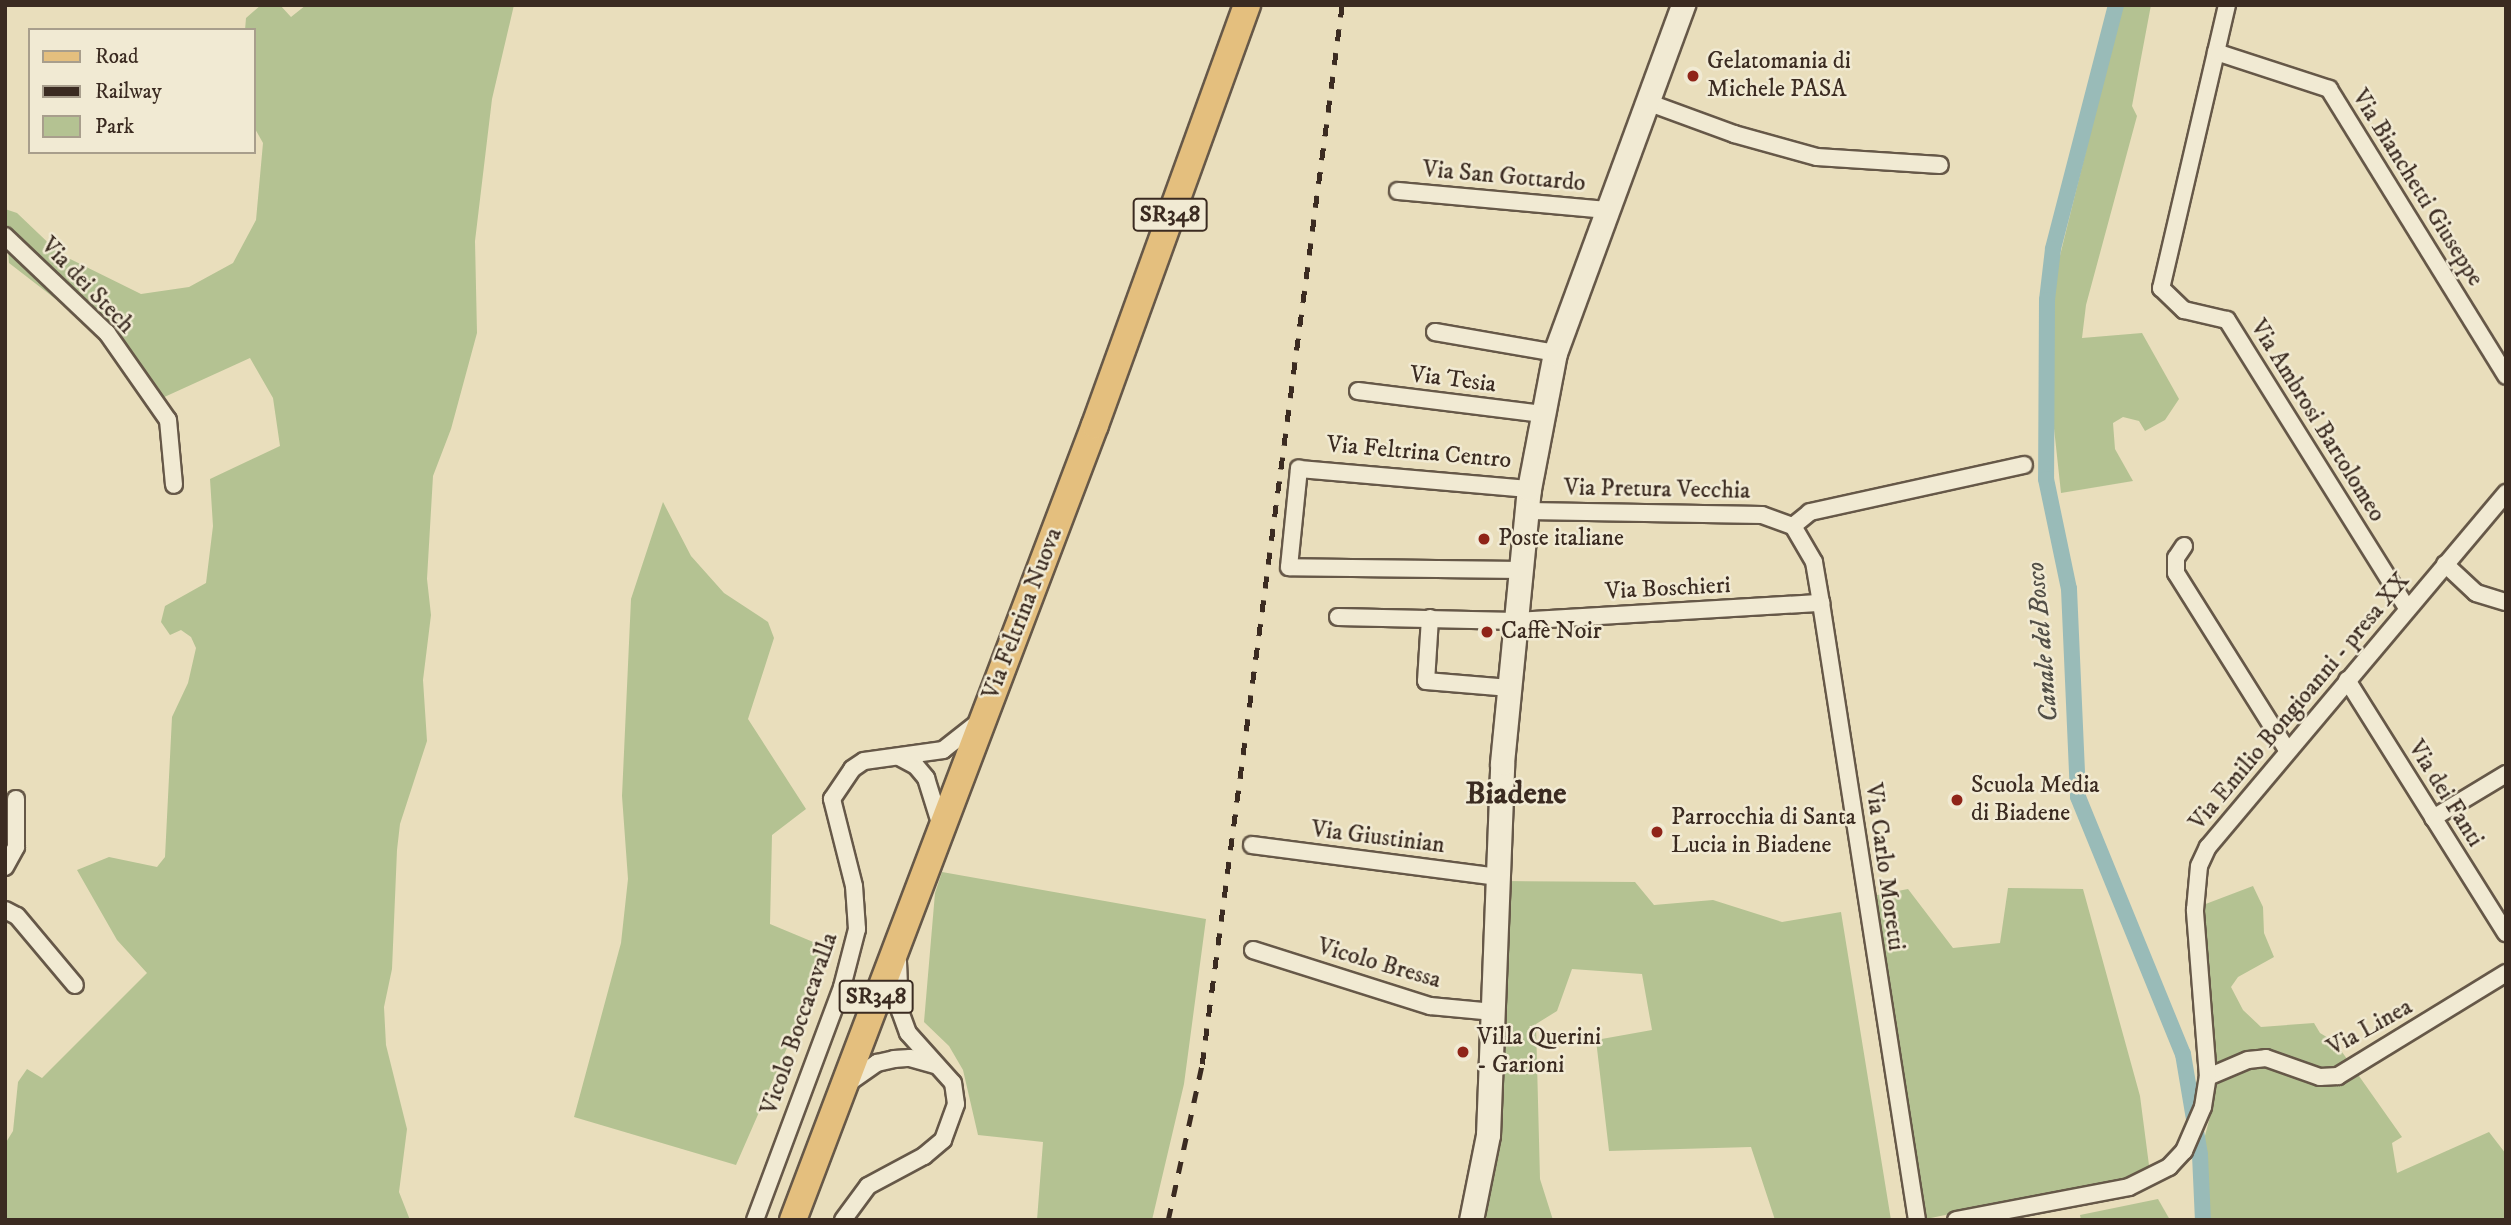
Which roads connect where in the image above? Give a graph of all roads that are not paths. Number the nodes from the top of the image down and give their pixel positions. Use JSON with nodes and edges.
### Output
{"nodes":[{"id":1,"x":1247,"y":5,"type":"edge"},
{"id":2,"x":1683,"y":5,"type":"edge"},
{"id":3,"x":2227,"y":5,"type":"edge"},
{"id":4,"x":2216,"y":52,"type":"junction"},
{"id":5,"x":1647,"y":102,"type":"junction"},
{"id":6,"x":1940,"y":165,"type":"dead end"},
{"id":7,"x":1398,"y":191,"type":"dead end"},
{"id":8,"x":1606,"y":210,"type":"junction"},
{"id":9,"x":5,"y":236,"type":"edge"},
{"id":10,"x":1435,"y":332,"type":"dead end"},
{"id":11,"x":1555,"y":353,"type":"junction"},
{"id":12,"x":2506,"y":376,"type":"edge"},
{"id":13,"x":1358,"y":391,"type":"dead end"},
{"id":14,"x":1543,"y":414,"type":"junction"},
{"id":15,"x":2024,"y":466,"type":"dead end"},
{"id":16,"x":174,"y":485,"type":"dead end"},
{"id":17,"x":2506,"y":493,"type":"edge"},
{"id":18,"x":1528,"y":500,"type":"junction"},
{"id":19,"x":1793,"y":526,"type":"junction"},
{"id":20,"x":2184,"y":545,"type":"dead end"},
{"id":21,"x":2445,"y":564,"type":"junction"},
{"id":22,"x":1521,"y":570,"type":"junction"},
{"id":23,"x":1821,"y":603,"type":"junction"},
{"id":24,"x":2506,"y":603,"type":"edge"},
{"id":25,"x":2407,"y":608,"type":"junction"},
{"id":26,"x":1338,"y":617,"type":"dead end"},
{"id":27,"x":1430,"y":618,"type":"junction"},
{"id":28,"x":1516,"y":621,"type":"junction"},
{"id":29,"x":2347,"y":680,"type":"junction"},
{"id":30,"x":1510,"y":688,"type":"junction"},
{"id":31,"x":985,"y":715,"type":"junction"},
{"id":32,"x":2287,"y":750,"type":"junction"},
{"id":33,"x":897,"y":756,"type":"junction"},
{"id":34,"x":2506,"y":774,"type":"edge"},
{"id":35,"x":16,"y":799,"type":"dead end"},
{"id":36,"x":2433,"y":818,"type":"junction"},
{"id":37,"x":941,"y":830,"type":"junction"},
{"id":38,"x":1252,"y":845,"type":"dead end"},
{"id":39,"x":5,"y":867,"type":"edge"},
{"id":40,"x":1498,"y":877,"type":"junction"},
{"id":41,"x":912,"y":905,"type":"junction"},
{"id":42,"x":5,"y":910,"type":"edge"},
{"id":43,"x":2506,"y":933,"type":"edge"},
{"id":44,"x":1253,"y":950,"type":"dead end"},
{"id":45,"x":2506,"y":973,"type":"edge"},
{"id":46,"x":75,"y":985,"type":"dead end"},
{"id":47,"x":1494,"y":1012,"type":"junction"},
{"id":48,"x":938,"y":1066,"type":"junction"},
{"id":49,"x":2208,"y":1077,"type":"junction"},
{"id":50,"x":841,"y":1089,"type":"junction"},
{"id":51,"x":755,"y":1220,"type":"edge"},
{"id":52,"x":793,"y":1220,"type":"edge"},
{"id":53,"x":843,"y":1220,"type":"edge"},
{"id":54,"x":1471,"y":1220,"type":"edge"},
{"id":55,"x":1917,"y":1220,"type":"edge"},
{"id":56,"x":1956,"y":1220,"type":"edge"}],
"edges":[{"from":1,"to":31,"type":"main road","name":"Via Feltrina Nuova","number":"SR348"},
{"from":2,"to":5,"type":"main road","name":"Via Feltrina Centro"},
{"from":3,"to":4,"type":"street","name":"Via Ambrosi Bartolomeo"},
{"from":4,"to":12,"type":"street","name":"Via Bianchetti Giuseppe"},
{"from":4,"to":25,"type":"street","name":"Via Ambrosi Bartolomeo"},
{"from":5,"to":6,"type":"street"},
{"from":5,"to":8,"type":"main road","name":"Via Feltrina Centro"},
{"from":7,"to":8,"type":"street","name":"Via San Gottardo"},
{"from":8,"to":11,"type":"main road","name":"Via Feltrina Centro"},
{"from":9,"to":16,"type":"street","name":"Via dei Stech"},
{"from":10,"to":11,"type":"street","name":"Via Tesia"},
{"from":11,"to":14,"type":"main road","name":"Via Feltrina Centro"},
{"from":13,"to":14,"type":"street","name":"Via Tesia"},
{"from":14,"to":18,"type":"main road","name":"Via Feltrina Centro"},
{"from":15,"to":19,"type":"street"},
{"from":17,"to":21,"type":"street","name":"Via Emilio Bongioanni - presa XX"},
{"from":18,"to":19,"type":"street","name":"Via Pretura Vecchia"},
{"from":18,"to":22,"type":"main road","name":"Via Feltrina Centro"},
{"from":18,"to":22,"type":"street","name":"Via Feltrina Centro"},
{"from":19,"to":23,"type":"street","name":"Via Carlo Moretti"},
{"from":20,"to":32,"type":"street"},
{"from":21,"to":24,"type":"street"},
{"from":21,"to":25,"type":"street","name":"Via Emilio Bongioanni - presa XX"},
{"from":22,"to":28,"type":"main road","name":"Via Feltrina Centro"},
{"from":23,"to":28,"type":"street","name":"Via Boschieri"},
{"from":23,"to":55,"type":"street","name":"Via Carlo Moretti"},
{"from":25,"to":29,"type":"street","name":"Via Emilio Bongioanni - presa XX"},
{"from":26,"to":27,"type":"street"},
{"from":27,"to":28,"type":"street"},
{"from":27,"to":30,"type":"street"},
{"from":28,"to":30,"type":"main road","name":"Via Feltrina Centro"},
{"from":29,"to":32,"type":"street","name":"Via Emilio Bongioanni - presa XX"},
{"from":29,"to":36,"type":"street","name":"Via dei Fanti"},
{"from":30,"to":40,"type":"main road","name":"Via Feltrina Centro"},
{"from":31,"to":33,"type":"street"},
{"from":31,"to":37,"type":"main road","name":"Via Feltrina Nuova","number":"SR348"},
{"from":32,"to":49,"type":"street","name":"Via Emilio Bongioanni - presa XX"},
{"from":33,"to":37,"type":"street"},
{"from":33,"to":51,"type":"street","name":"Vicolo Boccacavalla"},
{"from":34,"to":36,"type":"street"},
{"from":35,"to":39,"type":"street"},
{"from":36,"to":43,"type":"street","name":"Via dei Fanti"},
{"from":37,"to":41,"type":"main road","name":"Via Feltrina Nuova","number":"SR348"},
{"from":38,"to":40,"type":"street","name":"Via Giustinian"},
{"from":40,"to":47,"type":"main road","name":"Via Feltrina Centro"},
{"from":41,"to":48,"type":"street"},
{"from":41,"to":50,"type":"main road","name":"Via Feltrina Nuova","number":"SR348"},
{"from":42,"to":46,"type":"street"},
{"from":44,"to":47,"type":"street","name":"Vicolo Bressa"},
{"from":45,"to":49,"type":"street","name":"Via Linea"},
{"from":47,"to":54,"type":"main road","name":"Via Feltrina Centro"},
{"from":48,"to":50,"type":"street"},
{"from":48,"to":53,"type":"street"},
{"from":49,"to":56,"type":"street","name":"Via Emilio Bongioanni - presa XX"},
{"from":50,"to":52,"type":"main road","name":"Via Feltrina Nuova","number":"SR348"}]}
